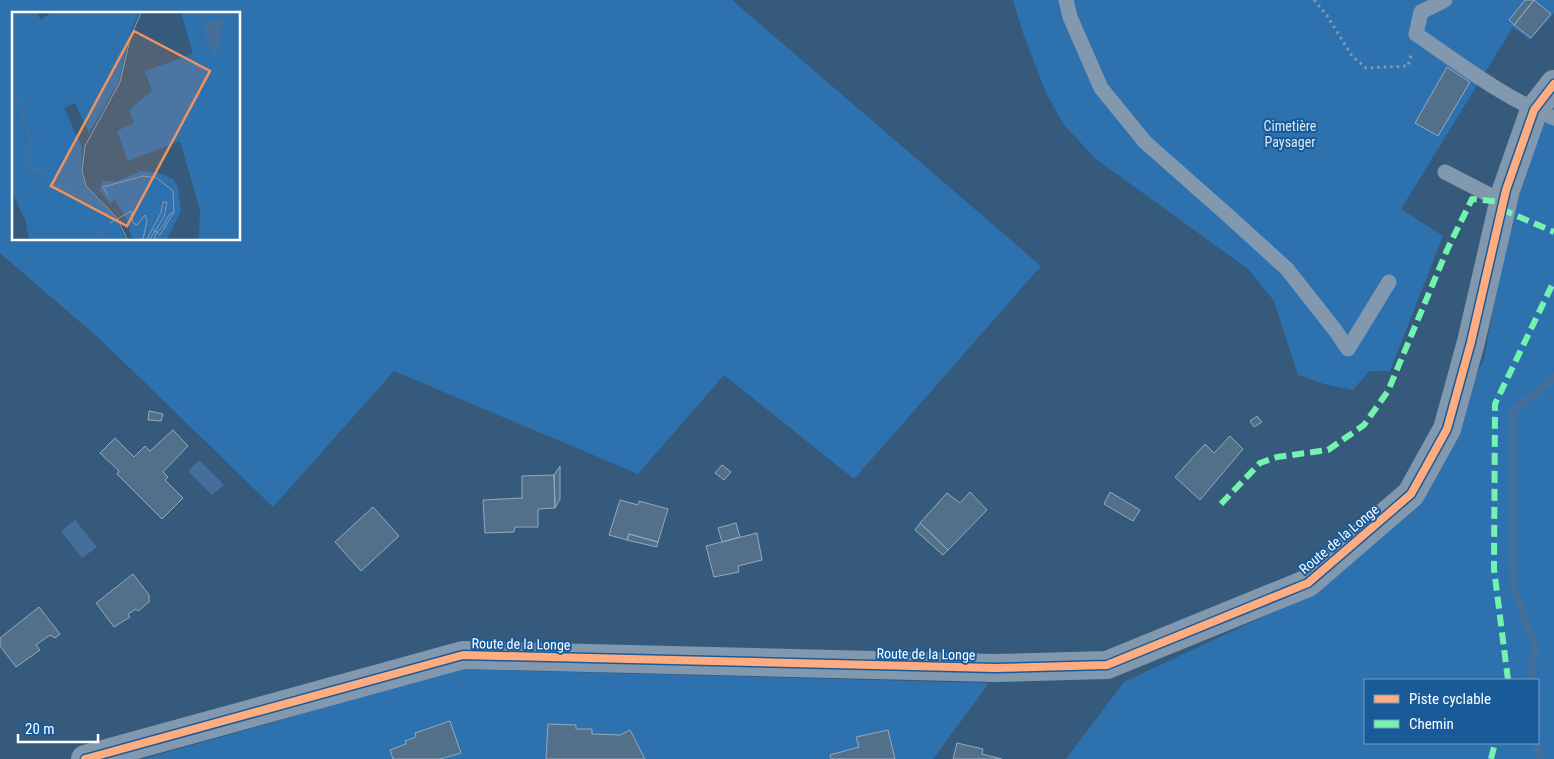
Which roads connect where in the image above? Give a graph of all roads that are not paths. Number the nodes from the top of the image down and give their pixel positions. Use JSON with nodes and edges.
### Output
{"nodes":[{"id":1,"x":1066,"y":0,"type":"edge"},
{"id":2,"x":1445,"y":0,"type":"edge"},
{"id":3,"x":1554,"y":84,"type":"edge"},
{"id":4,"x":1544,"y":114,"type":"edge"},
{"id":5,"x":1445,"y":172,"type":"dead end"},
{"id":6,"x":1504,"y":196,"type":"junction"},
{"id":7,"x":1389,"y":282,"type":"dead end"},
{"id":8,"x":85,"y":759,"type":"edge"}],
"edges":[{"from":1,"to":7,"type":"lane"},
{"from":2,"to":4,"type":"lane"},
{"from":3,"to":4,"type":"street","name":"Route de la Longe"},
{"from":4,"to":6,"type":"street","name":"Route de la Longe"},
{"from":5,"to":6,"type":"lane"},
{"from":6,"to":8,"type":"street","name":"Route de la Longe"}]}
